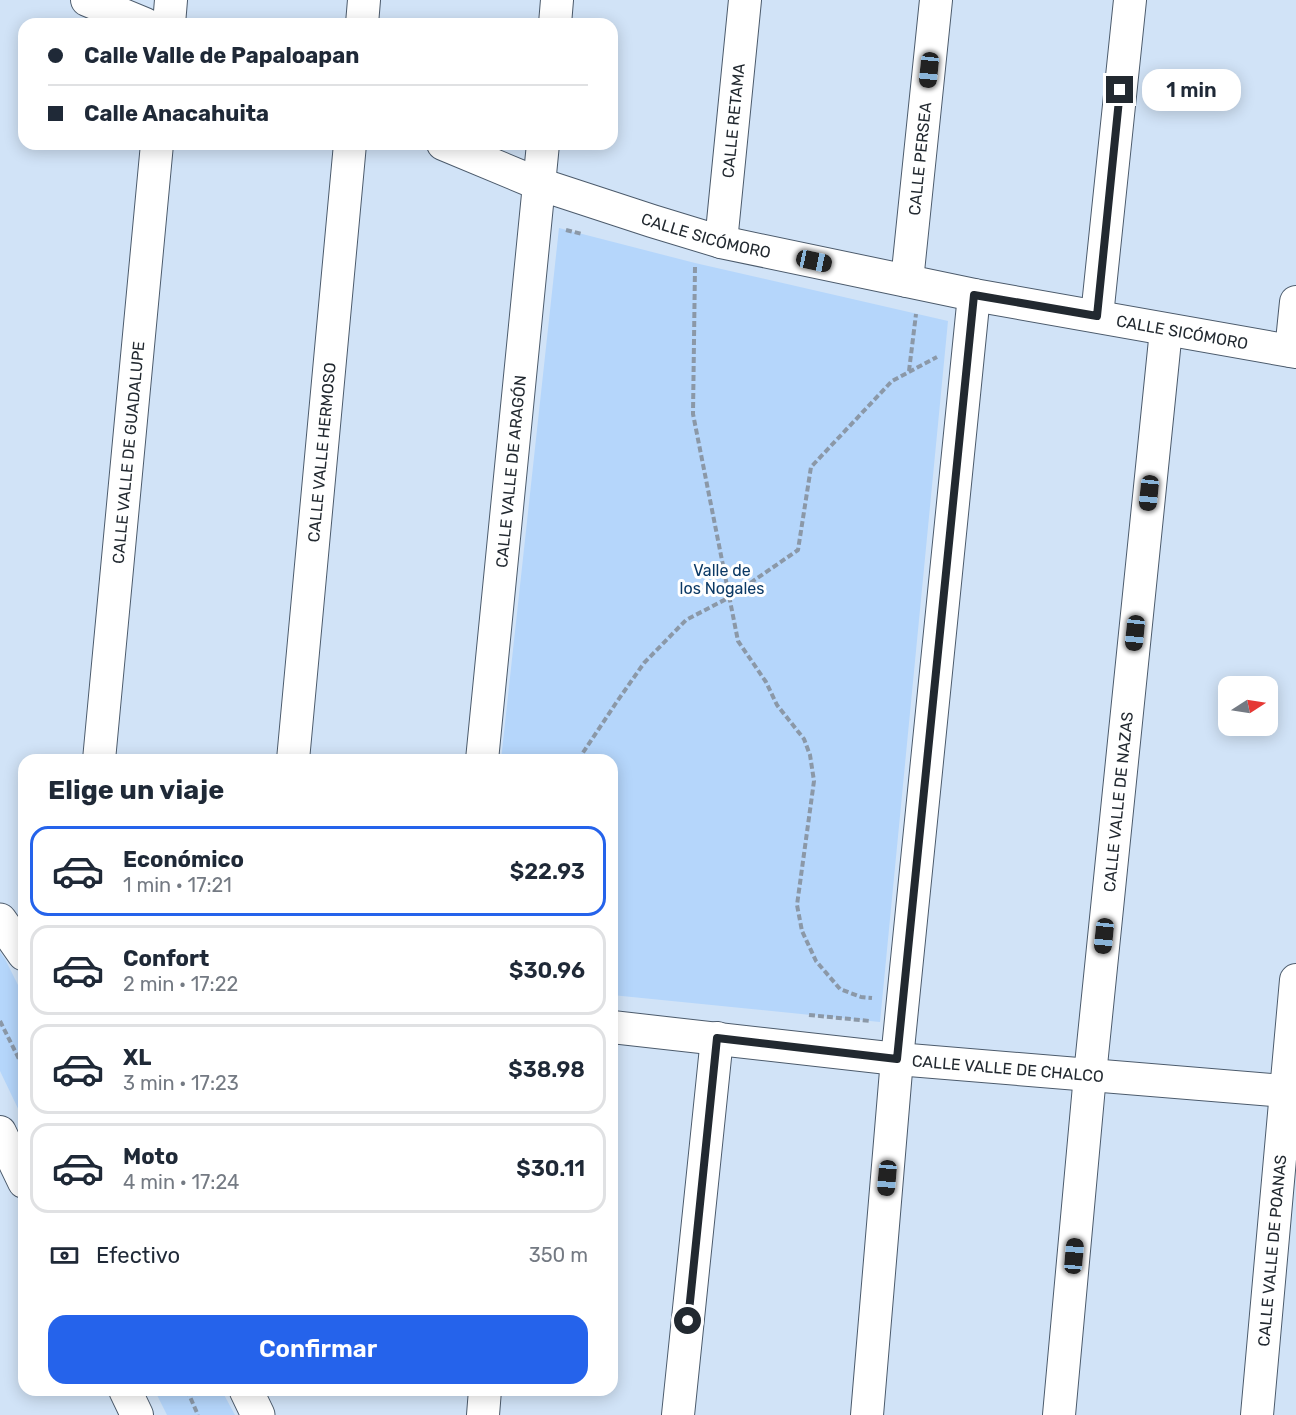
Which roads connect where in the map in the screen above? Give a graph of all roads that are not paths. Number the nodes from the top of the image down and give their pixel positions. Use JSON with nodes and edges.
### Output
{"nodes":[{"id":1,"x":87,"y":0,"type":"edge"},
{"id":2,"x":171,"y":0,"type":"edge"},
{"id":3,"x":364,"y":0,"type":"edge"},
{"id":4,"x":557,"y":0,"type":"edge"},
{"id":5,"x":745,"y":0,"type":"edge"},
{"id":6,"x":936,"y":0,"type":"edge"},
{"id":7,"x":1130,"y":0,"type":"edge"},
{"id":8,"x":130,"y":18,"type":"edge"},
{"id":9,"x":170,"y":18,"type":"edge"},
{"id":10,"x":362,"y":18,"type":"edge"},
{"id":11,"x":556,"y":18,"type":"edge"},
{"id":12,"x":157,"y":150,"type":"edge"},
{"id":13,"x":349,"y":150,"type":"edge"},
{"id":14,"x":457,"y":150,"type":"edge"},
{"id":15,"x":542,"y":150,"type":"edge"},
{"id":16,"x":539,"y":184,"type":"junction"},
{"id":17,"x":721,"y":242,"type":"junction"},
{"id":18,"x":907,"y":280,"type":"junction"},
{"id":19,"x":974,"y":295,"type":"junction"},
{"id":20,"x":1296,"y":302,"type":"edge"},
{"id":21,"x":1097,"y":316,"type":"junction"},
{"id":22,"x":1166,"y":330,"type":"junction"},
{"id":23,"x":1294,"y":352,"type":"edge"},
{"id":24,"x":100,"y":754,"type":"edge"},
{"id":25,"x":294,"y":754,"type":"edge"},
{"id":26,"x":483,"y":754,"type":"edge"},
{"id":27,"x":0,"y":920,"type":"edge"},
{"id":28,"x":18,"y":946,"type":"edge"},
{"id":29,"x":1296,"y":980,"type":"edge"},
{"id":30,"x":618,"y":1029,"type":"edge"},
{"id":31,"x":717,"y":1038,"type":"junction"},
{"id":32,"x":897,"y":1059,"type":"junction"},
{"id":33,"x":1090,"y":1075,"type":"junction"},
{"id":34,"x":1291,"y":1091,"type":"edge"},
{"id":35,"x":0,"y":1132,"type":"edge"},
{"id":36,"x":18,"y":1170,"type":"edge"},
{"id":37,"x":128,"y":1396,"type":"edge"},
{"id":38,"x":485,"y":1396,"type":"edge"},
{"id":39,"x":137,"y":1415,"type":"edge"},
{"id":40,"x":483,"y":1415,"type":"edge"},
{"id":41,"x":678,"y":1415,"type":"edge"},
{"id":42,"x":867,"y":1415,"type":"edge"},
{"id":43,"x":1059,"y":1415,"type":"edge"},
{"id":44,"x":1257,"y":1415,"type":"edge"}],
"edges":[{"from":1,"to":8,"type":"street"},
{"from":2,"to":9,"type":"street"},
{"from":3,"to":10,"type":"street"},
{"from":4,"to":11,"type":"street"},
{"from":5,"to":17,"type":"street","name":"CALLE RETAMA"},
{"from":6,"to":18,"type":"street","name":"CALLE PERSEA"},
{"from":7,"to":21,"type":"street"},
{"from":12,"to":24,"type":"street","name":"CALLE VALLE DE GUADALUPE"},
{"from":13,"to":25,"type":"street","name":"CALLE VALLE HERMOSO"},
{"from":14,"to":16,"type":"street","name":"CALLE SICÓMORO"},
{"from":15,"to":16,"type":"street","name":"CALLE VALLE DE ARAGÓN"},
{"from":16,"to":17,"type":"street","name":"CALLE SICÓMORO"},
{"from":16,"to":26,"type":"street","name":"CALLE VALLE DE ARAGÓN"},
{"from":17,"to":18,"type":"street","name":"CALLE SICÓMORO"},
{"from":18,"to":19,"type":"street","name":"CALLE SICÓMORO"},
{"from":19,"to":21,"type":"street","name":"CALLE SICÓMORO"},
{"from":19,"to":32,"type":"street"},
{"from":20,"to":23,"type":"street"},
{"from":21,"to":22,"type":"street","name":"CALLE SICÓMORO"},
{"from":22,"to":23,"type":"street","name":"CALLE SICÓMORO"},
{"from":22,"to":33,"type":"street","name":"CALLE VALLE DE NAZAS"},
{"from":27,"to":28,"type":"street"},
{"from":29,"to":34,"type":"street","name":"CALLE VALLE DE POANAS"},
{"from":30,"to":31,"type":"street","name":"CALLE VALLE DE CHALCO"},
{"from":31,"to":32,"type":"street","name":"CALLE VALLE DE CHALCO"},
{"from":31,"to":41,"type":"street"},
{"from":32,"to":33,"type":"street","name":"CALLE VALLE DE CHALCO"},
{"from":32,"to":42,"type":"street"},
{"from":33,"to":34,"type":"street","name":"CALLE VALLE DE CHALCO"},
{"from":33,"to":43,"type":"street","name":"CALLE VALLE DE NAZAS"},
{"from":34,"to":44,"type":"street","name":"CALLE VALLE DE POANAS"},
{"from":35,"to":36,"type":"street"},
{"from":37,"to":39,"type":"street"},
{"from":38,"to":40,"type":"street"}]}
